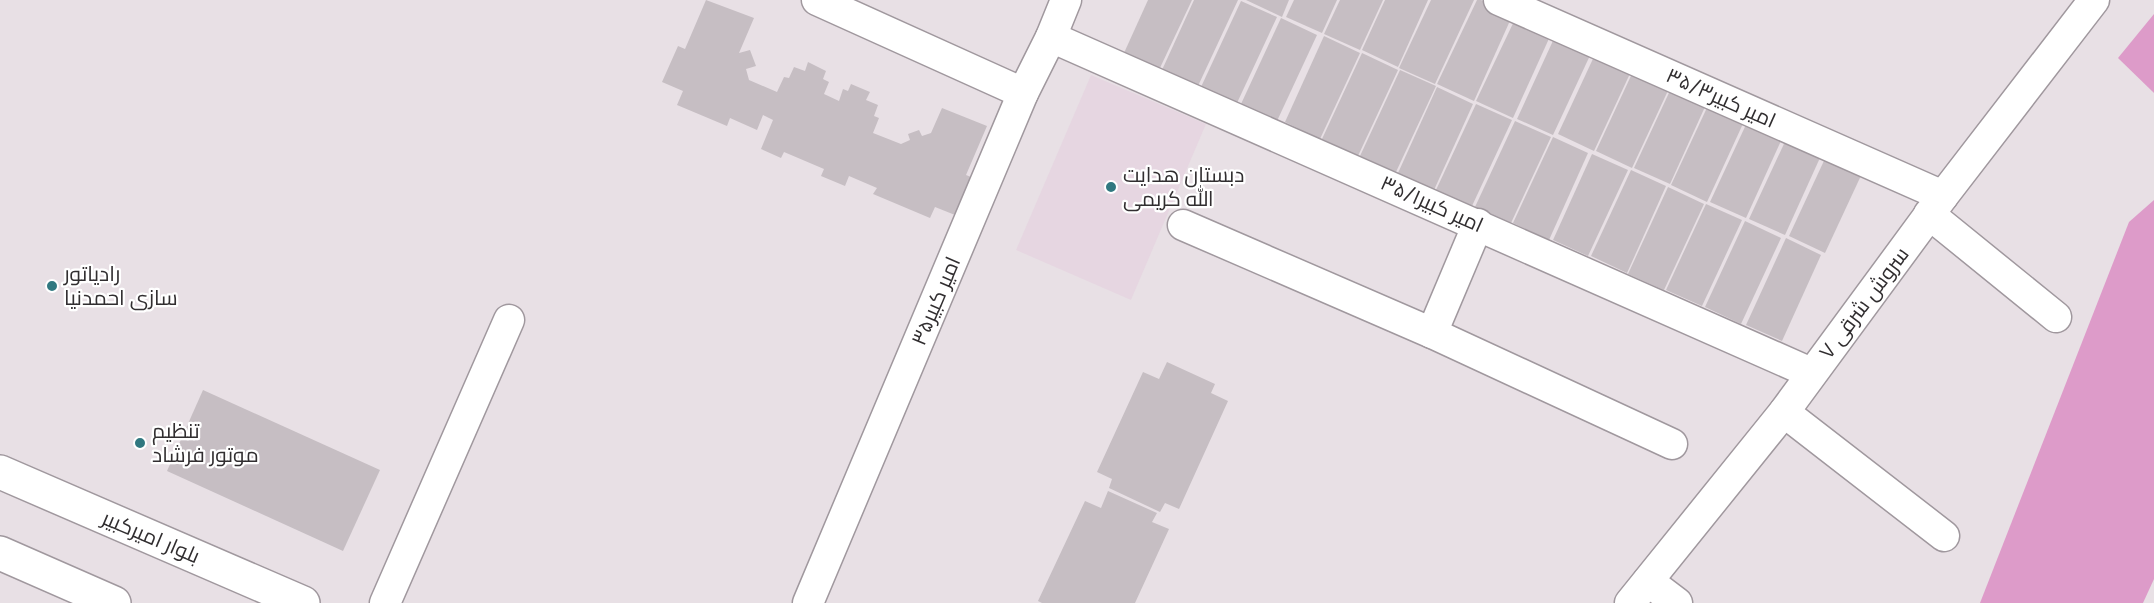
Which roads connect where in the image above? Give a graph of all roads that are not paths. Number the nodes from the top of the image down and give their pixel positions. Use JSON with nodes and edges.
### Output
{"nodes":[{"id":1,"x":817,"y":0,"type":"edge"},
{"id":2,"x":1066,"y":0,"type":"edge"},
{"id":3,"x":1499,"y":0,"type":"edge"},
{"id":4,"x":2094,"y":0,"type":"edge"},
{"id":5,"x":849,"y":6,"type":"edge"},
{"id":6,"x":1051,"y":37,"type":"junction"},
{"id":7,"x":1023,"y":93,"type":"junction"},
{"id":8,"x":1936,"y":205,"type":"junction"},
{"id":9,"x":1478,"y":224,"type":"junction"},
{"id":10,"x":1183,"y":225,"type":"dead end"},
{"id":11,"x":2056,"y":316,"type":"dead end"},
{"id":12,"x":509,"y":320,"type":"dead end"},
{"id":13,"x":1432,"y":333,"type":"junction"},
{"id":14,"x":1812,"y":373,"type":"junction"},
{"id":15,"x":1784,"y":412,"type":"junction"},
{"id":16,"x":1672,"y":444,"type":"dead end"},
{"id":17,"x":0,"y":472,"type":"edge"},
{"id":18,"x":1944,"y":536,"type":"dead end"},
{"id":19,"x":0,"y":553,"type":"edge"},
{"id":20,"x":1639,"y":592,"type":"edge"},
{"id":21,"x":114,"y":603,"type":"edge"},
{"id":22,"x":303,"y":603,"type":"edge"},
{"id":23,"x":386,"y":603,"type":"edge"},
{"id":24,"x":808,"y":603,"type":"edge"},
{"id":25,"x":1677,"y":603,"type":"edge"}],
"edges":[{"from":1,"to":5,"type":"street"},
{"from":2,"to":6,"type":"street","name":"امیر کبیر۳۵"},
{"from":3,"to":8,"type":"street","name":"امیر کبیر۳۵/۳"},
{"from":4,"to":8,"type":"street","name":"سروش شرقی ۷"},
{"from":5,"to":7,"type":"street"},
{"from":6,"to":7,"type":"street","name":"امیر کبیر۳۵"},
{"from":6,"to":9,"type":"street","name":"امیر کبیر۳۵/۱"},
{"from":7,"to":24,"type":"street","name":"امیر کبیر۳۵"},
{"from":8,"to":11,"type":"street","name":"امیر کبیر۳۵/۳"},
{"from":8,"to":14,"type":"street","name":"سروش شرقی ۷"},
{"from":9,"to":13,"type":"street"},
{"from":9,"to":14,"type":"street","name":"امیر کبیر۳۵/۱"},
{"from":10,"to":13,"type":"street"},
{"from":12,"to":23,"type":"street"},
{"from":13,"to":16,"type":"street"},
{"from":14,"to":15,"type":"street","name":"سروش شرقی ۷"},
{"from":15,"to":18,"type":"street"},
{"from":15,"to":20,"type":"street","name":"سروش شرقی ۷"},
{"from":17,"to":22,"type":"main road","name":"بلوار امیرکبیر"},
{"from":19,"to":21,"type":"main road"},
{"from":20,"to":25,"type":"street"}]}
